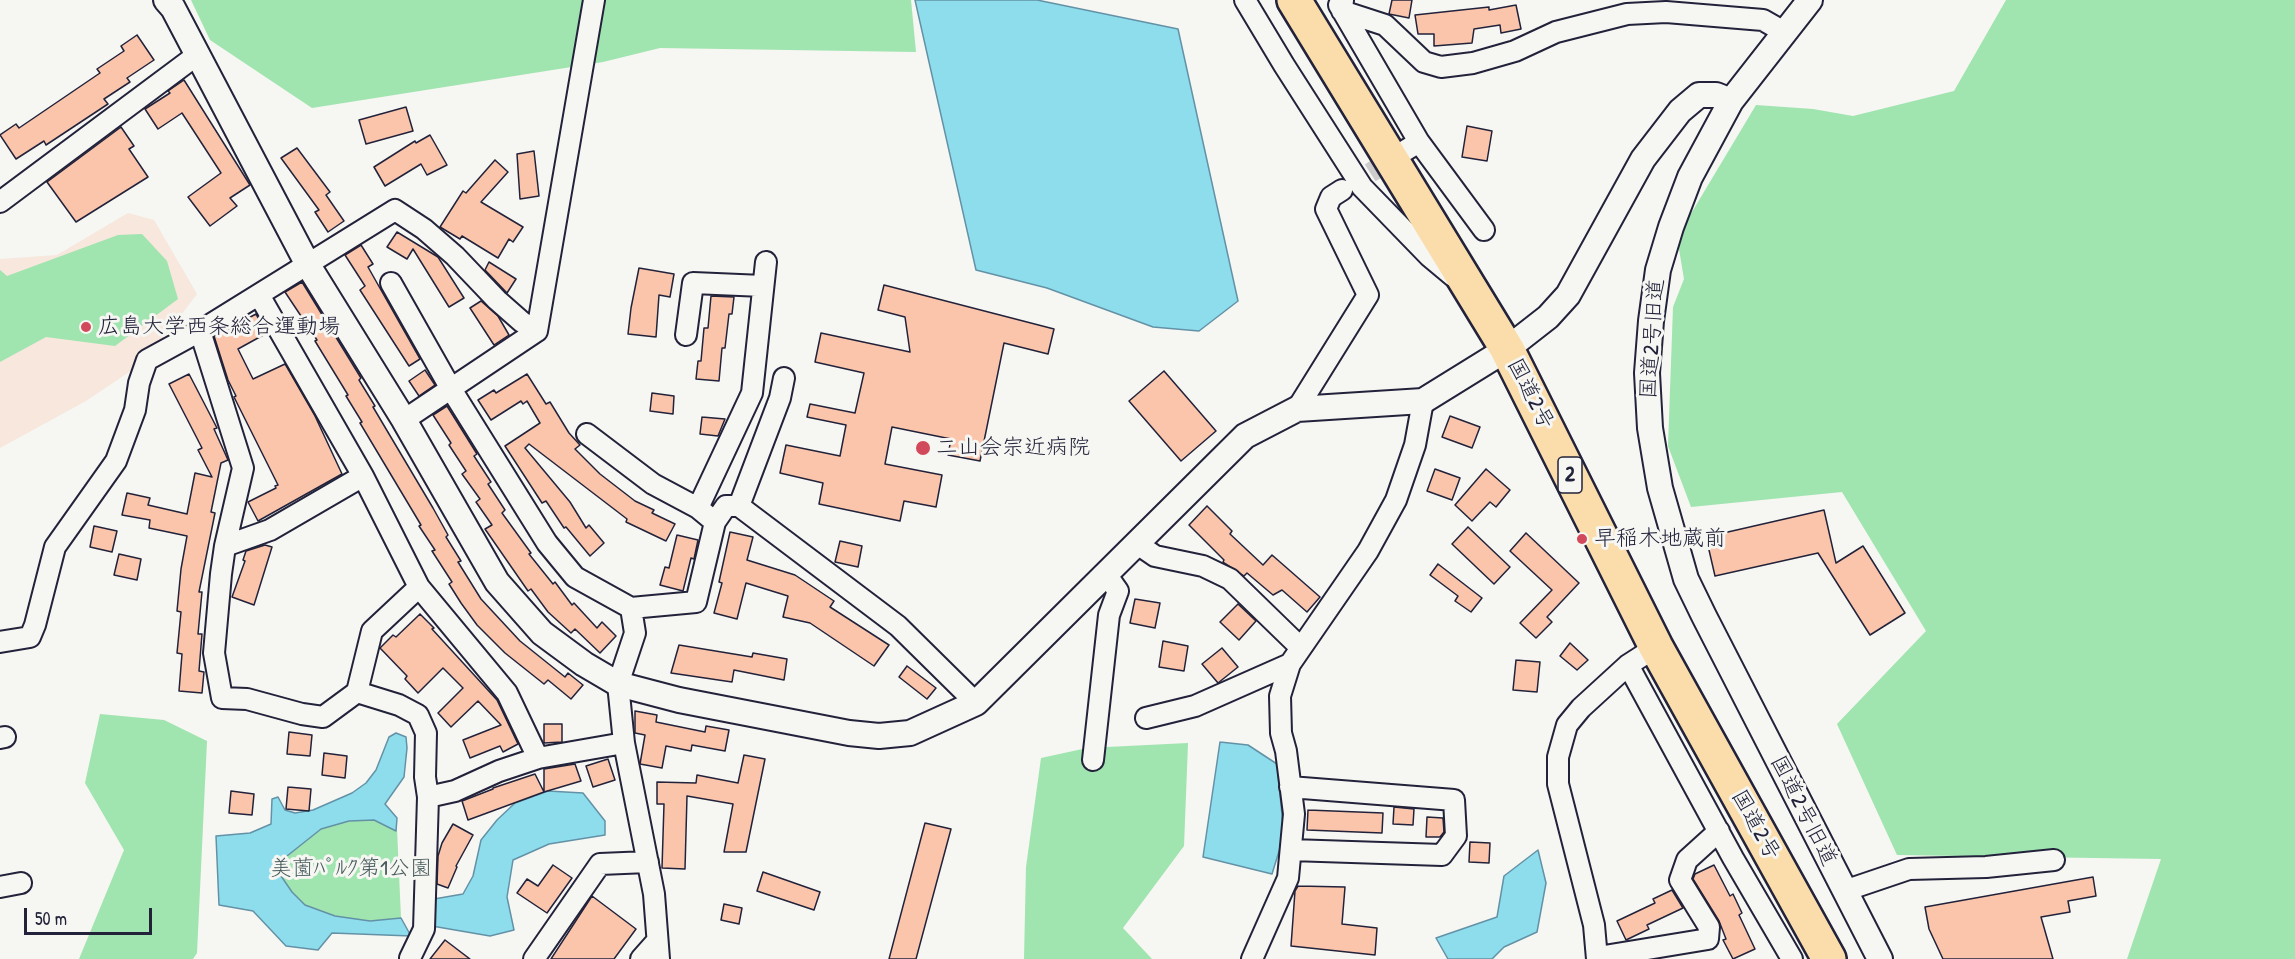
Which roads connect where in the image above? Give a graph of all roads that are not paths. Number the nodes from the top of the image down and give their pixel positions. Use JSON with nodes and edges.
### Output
{"nodes":[{"id":1,"x":166,"y":0,"type":"edge"},
{"id":2,"x":594,"y":0,"type":"edge"},
{"id":3,"x":1245,"y":0,"type":"edge"},
{"id":4,"x":1294,"y":0,"type":"edge"},
{"id":5,"x":1810,"y":0,"type":"edge"},
{"id":6,"x":1341,"y":4,"type":"edge"},
{"id":7,"x":1784,"y":32,"type":"junction"},
{"id":8,"x":197,"y":55,"type":"junction"},
{"id":9,"x":1731,"y":101,"type":"junction"},
{"id":10,"x":1342,"y":190,"type":"tunnel mouth"},
{"id":11,"x":0,"y":202,"type":"edge"},
{"id":12,"x":1484,"y":230,"type":"dead end"},
{"id":13,"x":766,"y":262,"type":"dead end"},
{"id":14,"x":308,"y":265,"type":"junction"},
{"id":15,"x":391,"y":283,"type":"dead end"},
{"id":16,"x":764,"y":286,"type":"junction"},
{"id":17,"x":1472,"y":291,"type":"junction"},
{"id":18,"x":259,"y":295,"type":"junction"},
{"id":19,"x":200,"y":331,"type":"junction"},
{"id":20,"x":537,"y":331,"type":"junction"},
{"id":21,"x":686,"y":335,"type":"dead end"},
{"id":22,"x":1507,"y":349,"type":"junction"},
{"id":23,"x":784,"y":378,"type":"dead end"},
{"id":24,"x":451,"y":389,"type":"junction"},
{"id":25,"x":1423,"y":401,"type":"junction"},
{"id":26,"x":1297,"y":409,"type":"junction"},
{"id":27,"x":404,"y":420,"type":"junction"},
{"id":28,"x":587,"y":434,"type":"dead end"},
{"id":29,"x":363,"y":476,"type":"junction"},
{"id":30,"x":739,"y":506,"type":"junction"},
{"id":31,"x":698,"y":508,"type":"junction"},
{"id":32,"x":715,"y":522,"type":"junction"},
{"id":33,"x":1137,"y":543,"type":"junction"},
{"id":34,"x":225,"y":546,"type":"junction"},
{"id":35,"x":1106,"y":574,"type":"junction"},
{"id":36,"x":419,"y":587,"type":"junction"},
{"id":37,"x":631,"y":608,"type":"junction"},
{"id":38,"x":0,"y":642,"type":"edge"},
{"id":39,"x":1656,"y":647,"type":"junction"},
{"id":40,"x":1296,"y":656,"type":"junction"},
{"id":41,"x":1628,"y":666,"type":"junction"},
{"id":42,"x":618,"y":684,"type":"junction"},
{"id":43,"x":357,"y":692,"type":"junction"},
{"id":44,"x":976,"y":703,"type":"junction"},
{"id":45,"x":1146,"y":718,"type":"dead end"},
{"id":46,"x":624,"y":742,"type":"junction"},
{"id":47,"x":538,"y":758,"type":"junction"},
{"id":48,"x":1093,"y":760,"type":"dead end"},
{"id":49,"x":1290,"y":787,"type":"junction"},
{"id":50,"x":428,"y":797,"type":"junction"},
{"id":51,"x":1719,"y":831,"type":"junction"},
{"id":52,"x":1291,"y":850,"type":"junction"},
{"id":53,"x":2054,"y":860,"type":"dead end"},
{"id":54,"x":648,"y":862,"type":"junction"},
{"id":55,"x":21,"y":884,"type":"dead end"},
{"id":56,"x":0,"y":886,"type":"edge"},
{"id":57,"x":1844,"y":891,"type":"junction"},
{"id":58,"x":658,"y":950,"type":"edge"},
{"id":59,"x":1598,"y":958,"type":"edge"},
{"id":60,"x":410,"y":959,"type":"edge"},
{"id":61,"x":534,"y":959,"type":"edge"},
{"id":62,"x":641,"y":959,"type":"edge"},
{"id":63,"x":1252,"y":959,"type":"edge"},
{"id":64,"x":1792,"y":959,"type":"edge"},
{"id":65,"x":1829,"y":959,"type":"edge"},
{"id":66,"x":1880,"y":959,"type":"edge"}],
"edges":[{"from":1,"to":8,"type":"street"},
{"from":2,"to":20,"type":"street"},
{"from":3,"to":17,"type":"street"},
{"from":4,"to":17,"type":"highway","name":"国道2号","number":"2"},
{"from":5,"to":7,"type":"street","name":"国道2号旧道"},
{"from":6,"to":7,"type":"street"},
{"from":6,"to":12,"type":"street"},
{"from":7,"to":9,"type":"street","name":"国道2号旧道"},
{"from":8,"to":11,"type":"street"},
{"from":8,"to":14,"type":"street"},
{"from":9,"to":22,"type":"street"},
{"from":9,"to":57,"type":"street","name":"国道2号旧道"},
{"from":10,"to":26,"type":"street"},
{"from":13,"to":16,"type":"street"},
{"from":14,"to":18,"type":"street"},
{"from":14,"to":20,"type":"street"},
{"from":14,"to":27,"type":"street"},
{"from":15,"to":24,"type":"street"},
{"from":16,"to":21,"type":"street"},
{"from":16,"to":31,"type":"street"},
{"from":17,"to":22,"type":"highway","name":"国道2号","number":"2"},
{"from":18,"to":19,"type":"street"},
{"from":18,"to":29,"type":"street"},
{"from":19,"to":34,"type":"street"},
{"from":19,"to":38,"type":"street"},
{"from":20,"to":24,"type":"street"},
{"from":22,"to":25,"type":"street"},
{"from":22,"to":39,"type":"highway","name":"国道2号","number":"2"},
{"from":23,"to":30,"type":"street"},
{"from":24,"to":27,"type":"street"},
{"from":24,"to":37,"type":"street"},
{"from":25,"to":26,"type":"street"},
{"from":25,"to":40,"type":"street"},
{"from":26,"to":33,"type":"street"},
{"from":27,"to":42,"type":"street"},
{"from":28,"to":31,"type":"street"},
{"from":29,"to":34,"type":"street"},
{"from":29,"to":36,"type":"street"},
{"from":30,"to":32,"type":"street"},
{"from":30,"to":44,"type":"street"},
{"from":31,"to":32,"type":"street"},
{"from":32,"to":37,"type":"street"},
{"from":33,"to":35,"type":"street"},
{"from":33,"to":40,"type":"street"},
{"from":34,"to":43,"type":"street"},
{"from":35,"to":44,"type":"street"},
{"from":35,"to":48,"type":"street"},
{"from":36,"to":43,"type":"street"},
{"from":36,"to":47,"type":"street"},
{"from":37,"to":42,"type":"street"},
{"from":39,"to":41,"type":"street"},
{"from":39,"to":65,"type":"highway","name":"国道2号","number":"2"},
{"from":40,"to":45,"type":"street"},
{"from":40,"to":49,"type":"street"},
{"from":41,"to":51,"type":"street"},
{"from":41,"to":59,"type":"street"},
{"from":42,"to":44,"type":"street"},
{"from":42,"to":46,"type":"street"},
{"from":43,"to":50,"type":"street"},
{"from":46,"to":47,"type":"street"},
{"from":46,"to":54,"type":"street"},
{"from":47,"to":50,"type":"street"},
{"from":49,"to":52,"type":"street"},
{"from":49,"to":52,"type":"street"},
{"from":50,"to":60,"type":"street"},
{"from":51,"to":59,"type":"street"},
{"from":51,"to":64,"type":"street"},
{"from":52,"to":63,"type":"street"},
{"from":53,"to":57,"type":"street"},
{"from":54,"to":58,"type":"street"},
{"from":54,"to":61,"type":"street"},
{"from":55,"to":56,"type":"street"},
{"from":57,"to":66,"type":"street","name":"国道2号旧道"},
{"from":58,"to":62,"type":"street"}]}
